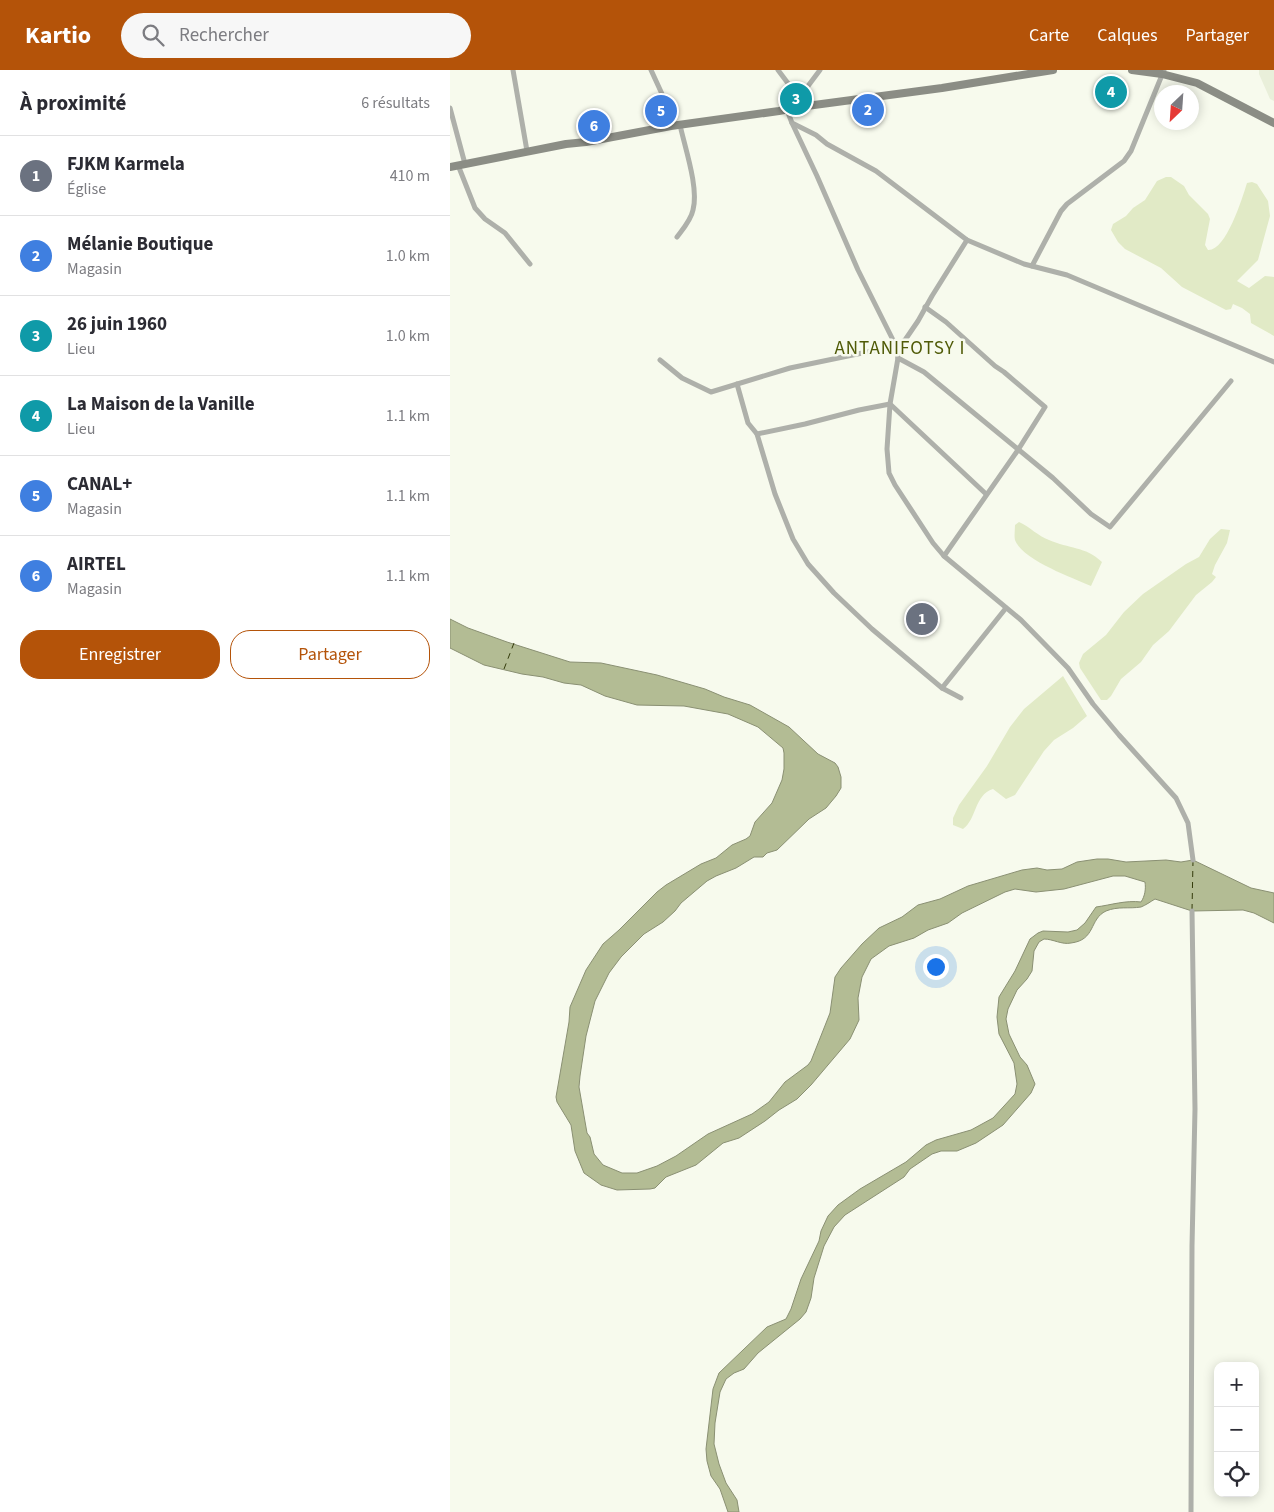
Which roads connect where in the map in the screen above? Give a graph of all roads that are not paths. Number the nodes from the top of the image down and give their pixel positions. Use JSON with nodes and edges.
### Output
{"nodes":[{"id":1,"x":513,"y":70,"type":"edge"},
{"id":2,"x":651,"y":70,"type":"edge"},
{"id":3,"x":778,"y":70,"type":"edge"},
{"id":4,"x":820,"y":70,"type":"edge"},
{"id":5,"x":1053,"y":70,"type":"edge"},
{"id":6,"x":1132,"y":70,"type":"edge"},
{"id":7,"x":1163,"y":72,"type":"edge"},
{"id":8,"x":799,"y":98,"type":"junction"},
{"id":9,"x":799,"y":107,"type":"junction"},
{"id":10,"x":450,"y":108,"type":"edge"},
{"id":11,"x":787,"y":110,"type":"junction"},
{"id":12,"x":792,"y":122,"type":"junction"},
{"id":13,"x":1274,"y":123,"type":"edge"},
{"id":14,"x":680,"y":125,"type":"junction"},
{"id":15,"x":671,"y":126,"type":"junction"},
{"id":16,"x":527,"y":151,"type":"junction"},
{"id":17,"x":458,"y":165,"type":"edge"},
{"id":18,"x":677,"y":237,"type":"dead end"},
{"id":19,"x":966,"y":240,"type":"junction"},
{"id":20,"x":530,"y":264,"type":"dead end"},
{"id":21,"x":1032,"y":266,"type":"junction"},
{"id":22,"x":925,"y":307,"type":"junction"},
{"id":23,"x":896,"y":346,"type":"junction"},
{"id":24,"x":898,"y":358,"type":"junction"},
{"id":25,"x":660,"y":360,"type":"dead end"},
{"id":26,"x":1274,"y":362,"type":"edge"},
{"id":27,"x":1231,"y":381,"type":"dead end"},
{"id":28,"x":737,"y":384,"type":"junction"},
{"id":29,"x":890,"y":404,"type":"junction"},
{"id":30,"x":757,"y":434,"type":"junction"},
{"id":31,"x":1018,"y":450,"type":"junction"},
{"id":32,"x":986,"y":494,"type":"junction"},
{"id":33,"x":944,"y":556,"type":"junction"},
{"id":34,"x":1006,"y":608,"type":"junction"},
{"id":35,"x":942,"y":688,"type":"junction"},
{"id":36,"x":961,"y":698,"type":"dead end"},
{"id":37,"x":1193,"y":860,"type":"dead end"},
{"id":38,"x":1192,"y":912,"type":"dead end"},
{"id":39,"x":1192,"y":1512,"type":"edge"}],
"edges":[{"from":1,"to":16,"type":"street"},
{"from":2,"to":15,"type":"street"},
{"from":3,"to":8,"type":"street"},
{"from":4,"to":8,"type":"street"},
{"from":5,"to":9,"type":"main road"},
{"from":6,"to":7,"type":"main road"},
{"from":7,"to":13,"type":"main road"},
{"from":7,"to":21,"type":"street"},
{"from":8,"to":9,"type":"street"},
{"from":9,"to":11,"type":"main road"},
{"from":10,"to":17,"type":"street"},
{"from":11,"to":12,"type":"street"},
{"from":11,"to":14,"type":"main road"},
{"from":12,"to":19,"type":"street"},
{"from":12,"to":23,"type":"street"},
{"from":14,"to":15,"type":"main road"},
{"from":14,"to":18,"type":"street"},
{"from":15,"to":16,"type":"main road"},
{"from":16,"to":17,"type":"main road"},
{"from":17,"to":20,"type":"street"},
{"from":19,"to":21,"type":"street"},
{"from":19,"to":22,"type":"street"},
{"from":21,"to":26,"type":"street"},
{"from":22,"to":23,"type":"street"},
{"from":22,"to":31,"type":"street"},
{"from":23,"to":24,"type":"street"},
{"from":23,"to":28,"type":"street"},
{"from":24,"to":29,"type":"street"},
{"from":24,"to":31,"type":"street"},
{"from":25,"to":28,"type":"street"},
{"from":27,"to":31,"type":"street"},
{"from":28,"to":30,"type":"street"},
{"from":29,"to":30,"type":"street"},
{"from":29,"to":32,"type":"street"},
{"from":29,"to":33,"type":"street"},
{"from":30,"to":35,"type":"street"},
{"from":31,"to":32,"type":"street"},
{"from":32,"to":33,"type":"street"},
{"from":33,"to":34,"type":"street"},
{"from":34,"to":35,"type":"street"},
{"from":34,"to":37,"type":"street"},
{"from":35,"to":36,"type":"street"},
{"from":38,"to":39,"type":"street"}]}
